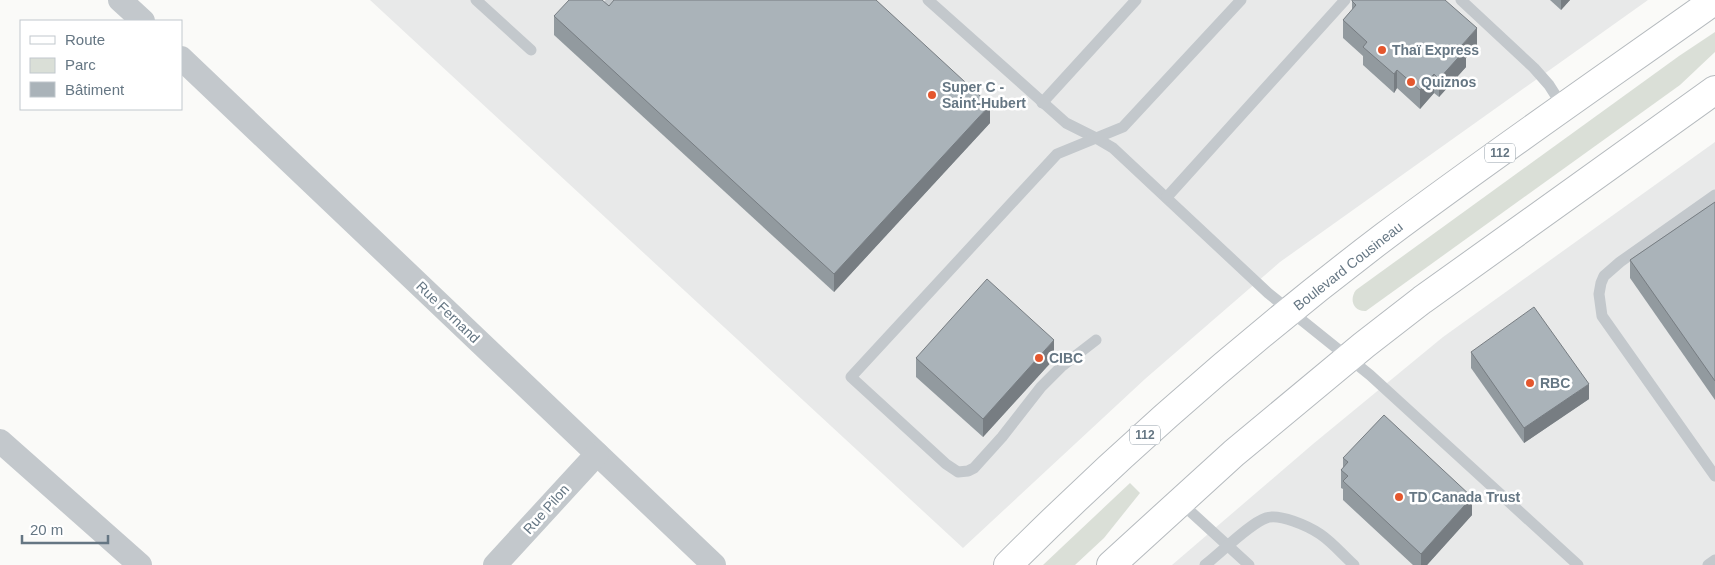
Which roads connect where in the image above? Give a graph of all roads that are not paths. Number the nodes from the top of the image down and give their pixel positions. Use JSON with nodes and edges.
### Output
{"nodes":[{"id":1,"x":120,"y":0,"type":"edge"},
{"id":2,"x":476,"y":0,"type":"edge"},
{"id":3,"x":613,"y":0,"type":"edge"},
{"id":4,"x":928,"y":0,"type":"edge"},
{"id":5,"x":1136,"y":0,"type":"edge"},
{"id":6,"x":1241,"y":0,"type":"edge"},
{"id":7,"x":1345,"y":0,"type":"edge"},
{"id":8,"x":1461,"y":0,"type":"edge"},
{"id":9,"x":1715,"y":0,"type":"edge"},
{"id":10,"x":599,"y":16,"type":"edge"},
{"id":11,"x":142,"y":20,"type":"edge"},
{"id":12,"x":531,"y":50,"type":"dead end"},
{"id":13,"x":182,"y":59,"type":"edge"},
{"id":14,"x":1715,"y":90,"type":"edge"},
{"id":15,"x":1042,"y":103,"type":"junction"},
{"id":16,"x":1563,"y":108,"type":"junction"},
{"id":17,"x":1096,"y":138,"type":"junction"},
{"id":18,"x":1715,"y":195,"type":"edge"},
{"id":19,"x":1167,"y":197,"type":"junction"},
{"id":20,"x":1289,"y":311,"type":"junction"},
{"id":21,"x":1096,"y":340,"type":"dead end"},
{"id":22,"x":1348,"y":357,"type":"junction"},
{"id":23,"x":0,"y":441,"type":"edge"},
{"id":24,"x":597,"y":454,"type":"junction"},
{"id":25,"x":1715,"y":476,"type":"edge"},
{"id":26,"x":1180,"y":502,"type":"junction"},
{"id":27,"x":1228,"y":546,"type":"junction"},
{"id":28,"x":1715,"y":560,"type":"edge"},
{"id":29,"x":140,"y":565,"type":"edge"},
{"id":30,"x":495,"y":565,"type":"edge"},
{"id":31,"x":714,"y":565,"type":"edge"},
{"id":32,"x":1008,"y":565,"type":"edge"},
{"id":33,"x":1112,"y":565,"type":"edge"},
{"id":34,"x":1206,"y":565,"type":"edge"},
{"id":35,"x":1249,"y":565,"type":"edge"},
{"id":36,"x":1354,"y":565,"type":"edge"},
{"id":37,"x":1578,"y":565,"type":"edge"},
{"id":38,"x":1708,"y":565,"type":"edge"}],
"edges":[{"from":1,"to":11,"type":"street"},
{"from":2,"to":12,"type":"lane"},
{"from":3,"to":10,"type":"lane"},
{"from":4,"to":15,"type":"lane"},
{"from":5,"to":15,"type":"lane"},
{"from":6,"to":17,"type":"lane"},
{"from":7,"to":19,"type":"lane"},
{"from":8,"to":16,"type":"lane"},
{"from":9,"to":16,"type":"main road","name":"Boulevard Cousineau","number":"112"},
{"from":13,"to":24,"type":"street","name":"Rue Fernand"},
{"from":14,"to":22,"type":"main road"},
{"from":15,"to":17,"type":"lane"},
{"from":16,"to":20,"type":"main road","name":"Boulevard Cousineau","number":"112"},
{"from":17,"to":19,"type":"lane"},
{"from":17,"to":21,"type":"lane"},
{"from":18,"to":25,"type":"lane"},
{"from":19,"to":20,"type":"lane"},
{"from":20,"to":22,"type":"lane"},
{"from":20,"to":32,"type":"main road","name":"Boulevard Cousineau","number":"112"},
{"from":22,"to":26,"type":"main road"},
{"from":22,"to":37,"type":"lane"},
{"from":23,"to":29,"type":"street"},
{"from":24,"to":30,"type":"street","name":"Rue Pilon"},
{"from":24,"to":31,"type":"street","name":"Rue Fernand"},
{"from":26,"to":27,"type":"lane"},
{"from":26,"to":33,"type":"main road"},
{"from":27,"to":34,"type":"lane"},
{"from":27,"to":35,"type":"lane"},
{"from":27,"to":36,"type":"lane"},
{"from":28,"to":38,"type":"lane"}]}
